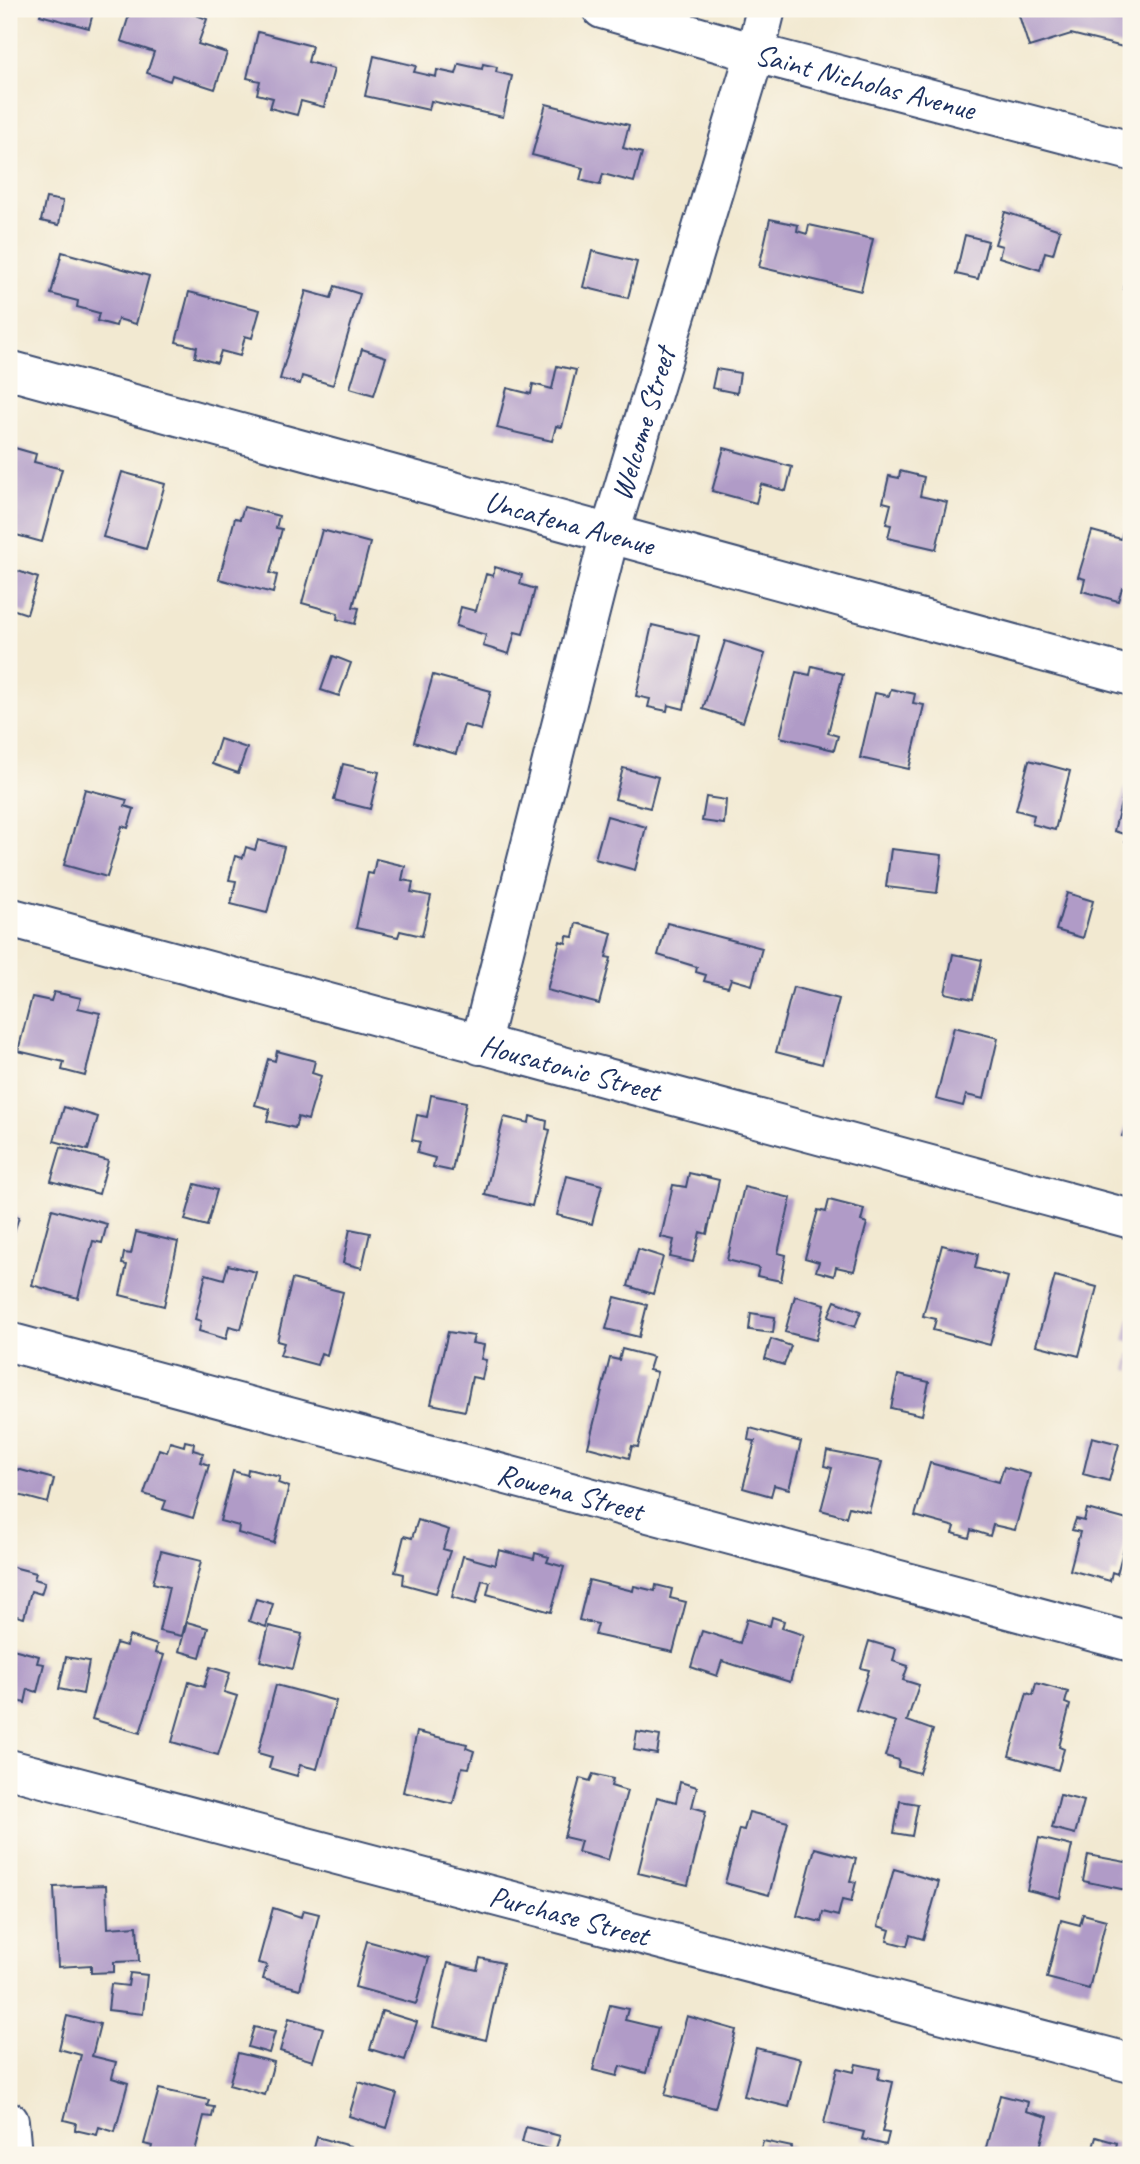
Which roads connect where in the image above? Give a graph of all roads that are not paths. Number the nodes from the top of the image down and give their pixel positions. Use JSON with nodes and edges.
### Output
{"nodes":[{"id":1,"x":601,"y":9,"type":"edge"},
{"id":2,"x":766,"y":9,"type":"edge"},
{"id":3,"x":755,"y":52,"type":"junction"},
{"id":4,"x":1131,"y":151,"type":"edge"},
{"id":5,"x":9,"y":370,"type":"edge"},
{"id":6,"x":610,"y":533,"type":"junction"},
{"id":7,"x":1131,"y":676,"type":"edge"},
{"id":8,"x":9,"y":917,"type":"edge"},
{"id":9,"x":480,"y":1045,"type":"junction"},
{"id":10,"x":1131,"y":1219,"type":"edge"},
{"id":11,"x":9,"y":1342,"type":"edge"},
{"id":12,"x":1131,"y":1642,"type":"edge"},
{"id":13,"x":9,"y":1769,"type":"edge"},
{"id":14,"x":1131,"y":2063,"type":"edge"},
{"id":15,"x":9,"y":2122,"type":"edge"},
{"id":16,"x":12,"y":2155,"type":"edge"}],
"edges":[{"from":1,"to":3,"type":"street","name":"Saint Nicholas Avenue"},
{"from":2,"to":3,"type":"street","name":"Welcome Street"},
{"from":3,"to":4,"type":"street","name":"Saint Nicholas Avenue"},
{"from":3,"to":6,"type":"street","name":"Welcome Street"},
{"from":5,"to":6,"type":"street","name":"Uncatena Avenue"},
{"from":6,"to":7,"type":"street","name":"Uncatena Avenue"},
{"from":6,"to":9,"type":"street","name":"Welcome Street"},
{"from":8,"to":9,"type":"street","name":"Housatonic Street"},
{"from":9,"to":10,"type":"street","name":"Housatonic Street"},
{"from":11,"to":12,"type":"street","name":"Rowena Street"},
{"from":13,"to":14,"type":"street","name":"Purchase Street"},
{"from":15,"to":16,"type":"street"}]}
